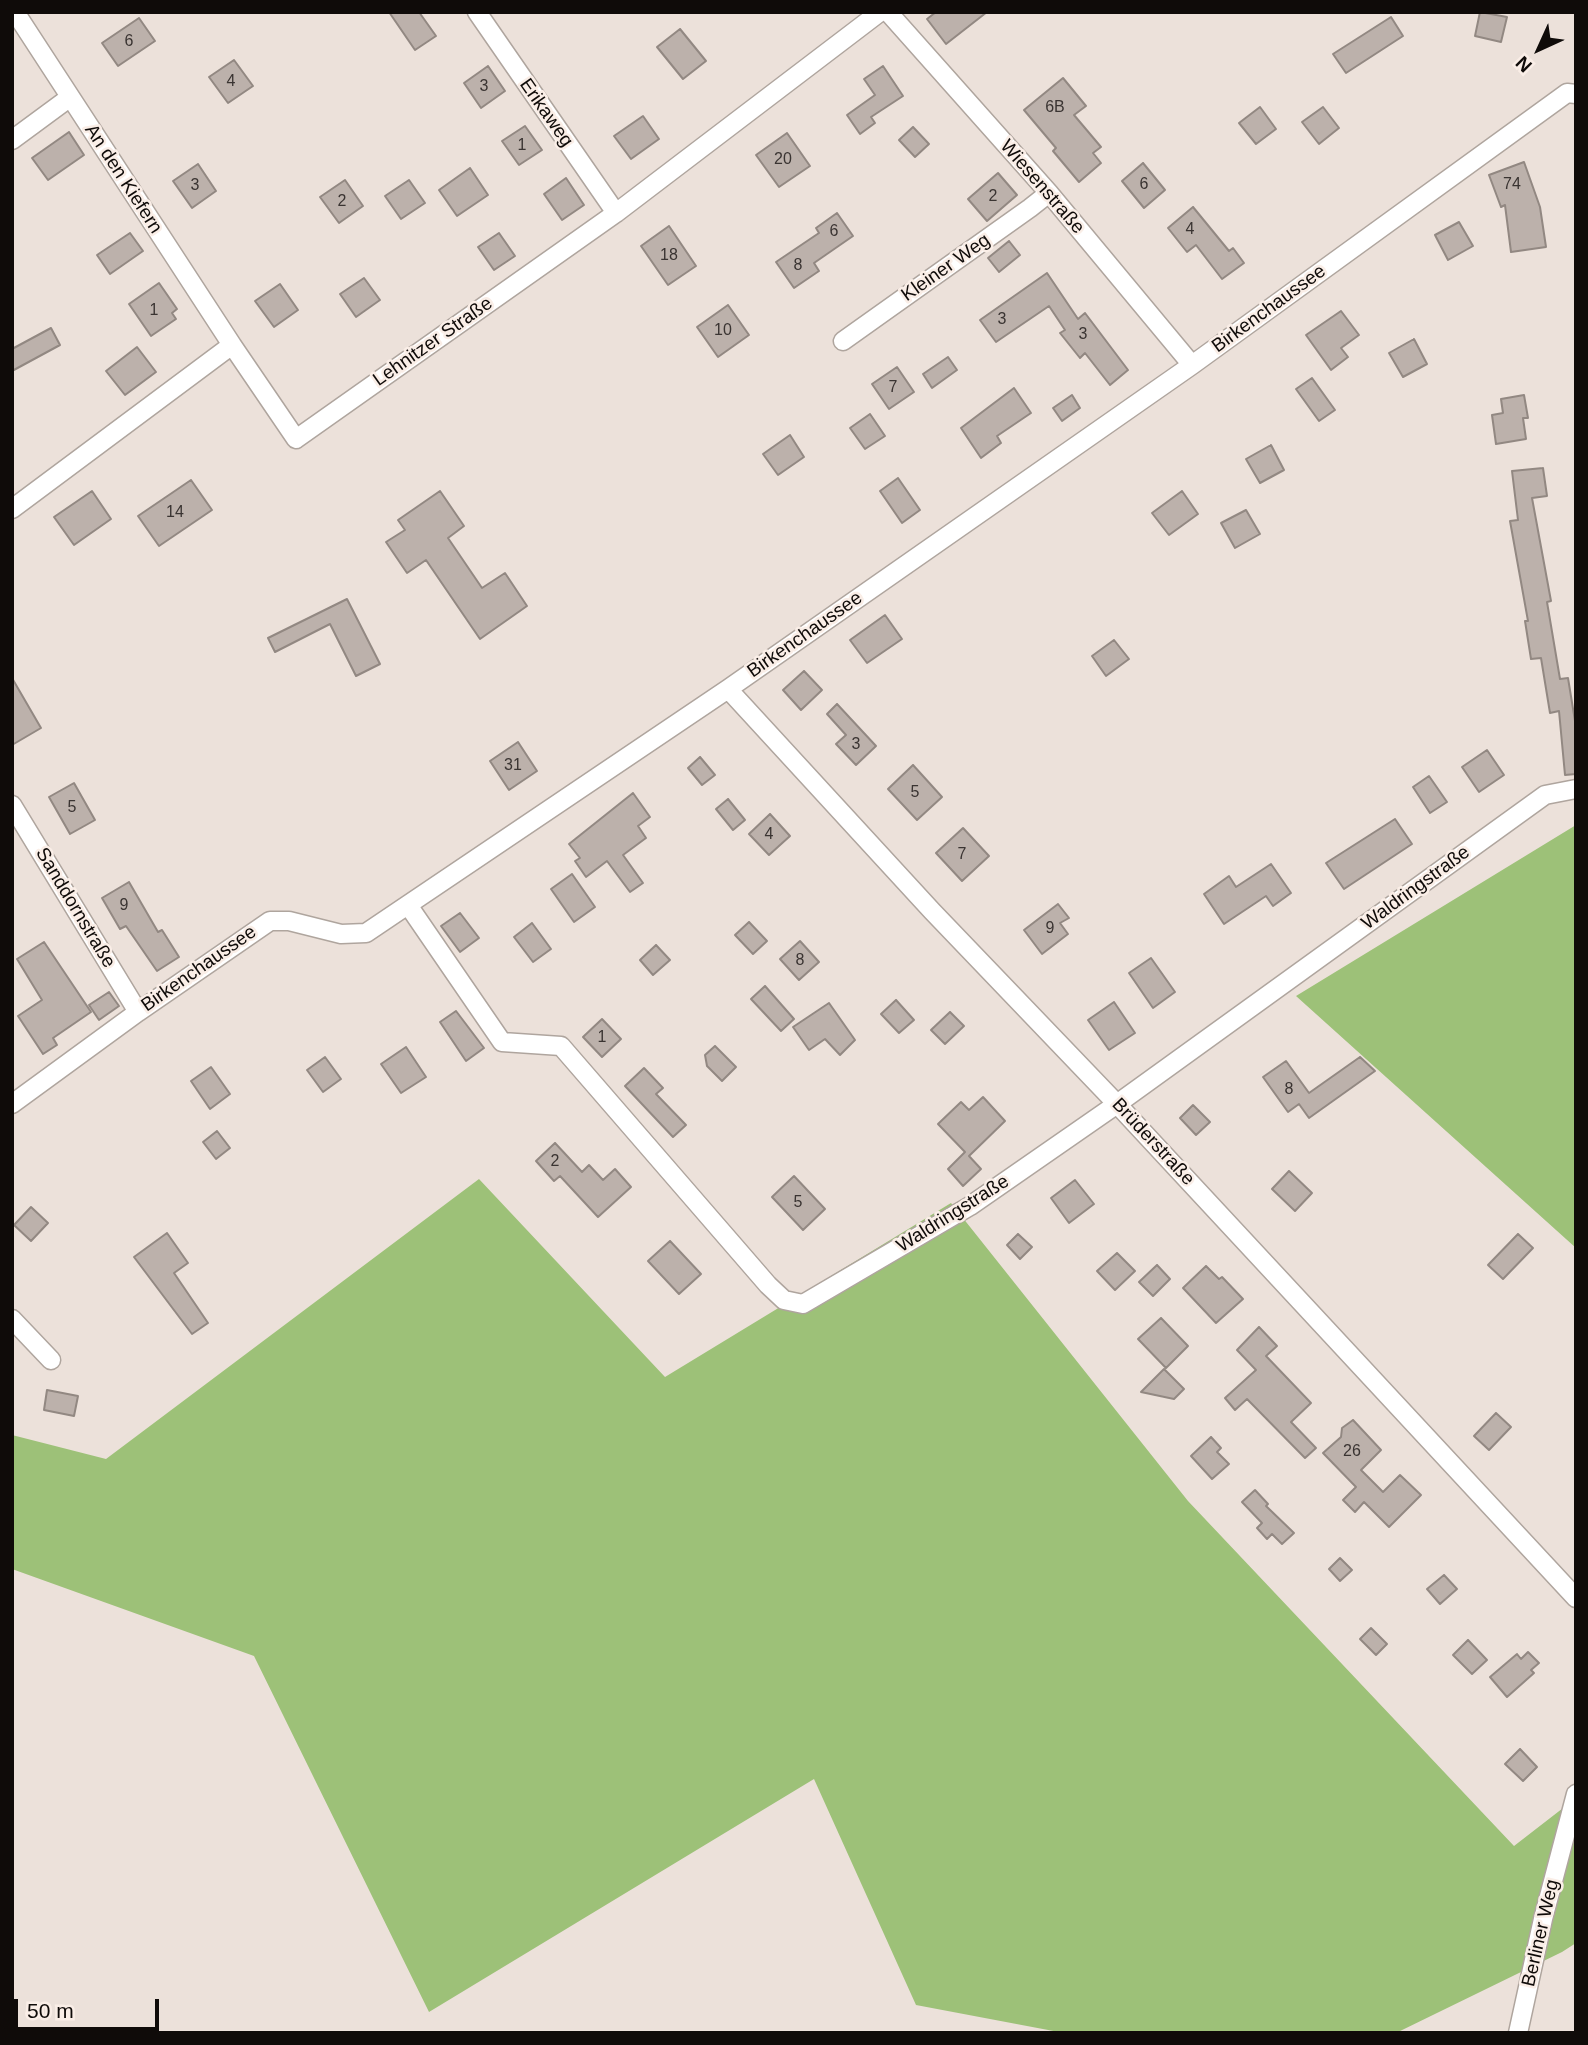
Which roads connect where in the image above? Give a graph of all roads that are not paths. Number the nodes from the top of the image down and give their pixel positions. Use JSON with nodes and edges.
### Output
{"nodes":[{"id":1,"x":15,"y":12,"type":"edge"},
{"id":2,"x":477,"y":12,"type":"edge"},
{"id":3,"x":880,"y":12,"type":"edge"},
{"id":4,"x":888,"y":12,"type":"edge"},
{"id":5,"x":1576,"y":94,"type":"edge"},
{"id":6,"x":69,"y":98,"type":"junction"},
{"id":7,"x":12,"y":140,"type":"edge"},
{"id":8,"x":1049,"y":193,"type":"junction"},
{"id":9,"x":616,"y":213,"type":"junction"},
{"id":10,"x":843,"y":341,"type":"dead end"},
{"id":11,"x":232,"y":345,"type":"junction"},
{"id":12,"x":1192,"y":366,"type":"junction"},
{"id":13,"x":12,"y":509,"type":"edge"},
{"id":14,"x":728,"y":690,"type":"junction"},
{"id":15,"x":1576,"y":789,"type":"edge"},
{"id":16,"x":12,"y":805,"type":"edge"},
{"id":17,"x":408,"y":905,"type":"junction"},
{"id":18,"x":138,"y":1012,"type":"junction"},
{"id":19,"x":12,"y":1104,"type":"edge"},
{"id":20,"x":1117,"y":1104,"type":"junction"},
{"id":21,"x":12,"y":1319,"type":"edge"},
{"id":22,"x":51,"y":1360,"type":"dead end"},
{"id":23,"x":1576,"y":1598,"type":"edge"},
{"id":24,"x":1576,"y":1794,"type":"edge"},
{"id":25,"x":1518,"y":2033,"type":"edge"}],
"edges":[{"from":1,"to":6,"type":"street","name":"An den Kiefern"},
{"from":2,"to":9,"type":"street","name":"Erikaweg"},
{"from":3,"to":9,"type":"street","name":"Lehnitzer Straße"},
{"from":4,"to":8,"type":"street","name":"Wiesenstraße"},
{"from":5,"to":12,"type":"street","name":"Birkenchaussee"},
{"from":6,"to":7,"type":"street"},
{"from":6,"to":11,"type":"street","name":"An den Kiefern"},
{"from":8,"to":10,"type":"street","name":"Kleiner Weg"},
{"from":8,"to":12,"type":"street","name":"Wiesenstraße"},
{"from":9,"to":11,"type":"street","name":"Lehnitzer Straße"},
{"from":11,"to":13,"type":"street"},
{"from":12,"to":14,"type":"street","name":"Birkenchaussee"},
{"from":14,"to":17,"type":"street","name":"Birkenchaussee"},
{"from":14,"to":20,"type":"street","name":"Brüderstraße"},
{"from":15,"to":20,"type":"street","name":"Waldringstraße"},
{"from":16,"to":18,"type":"street","name":"Sanddornstraße"},
{"from":17,"to":18,"type":"street","name":"Birkenchaussee"},
{"from":17,"to":20,"type":"street","name":"Waldringstraße"},
{"from":18,"to":19,"type":"street","name":"Birkenchaussee"},
{"from":20,"to":23,"type":"street","name":"Brüderstraße"},
{"from":21,"to":22,"type":"street"},
{"from":24,"to":25,"type":"street","name":"Berliner Weg"}]}
